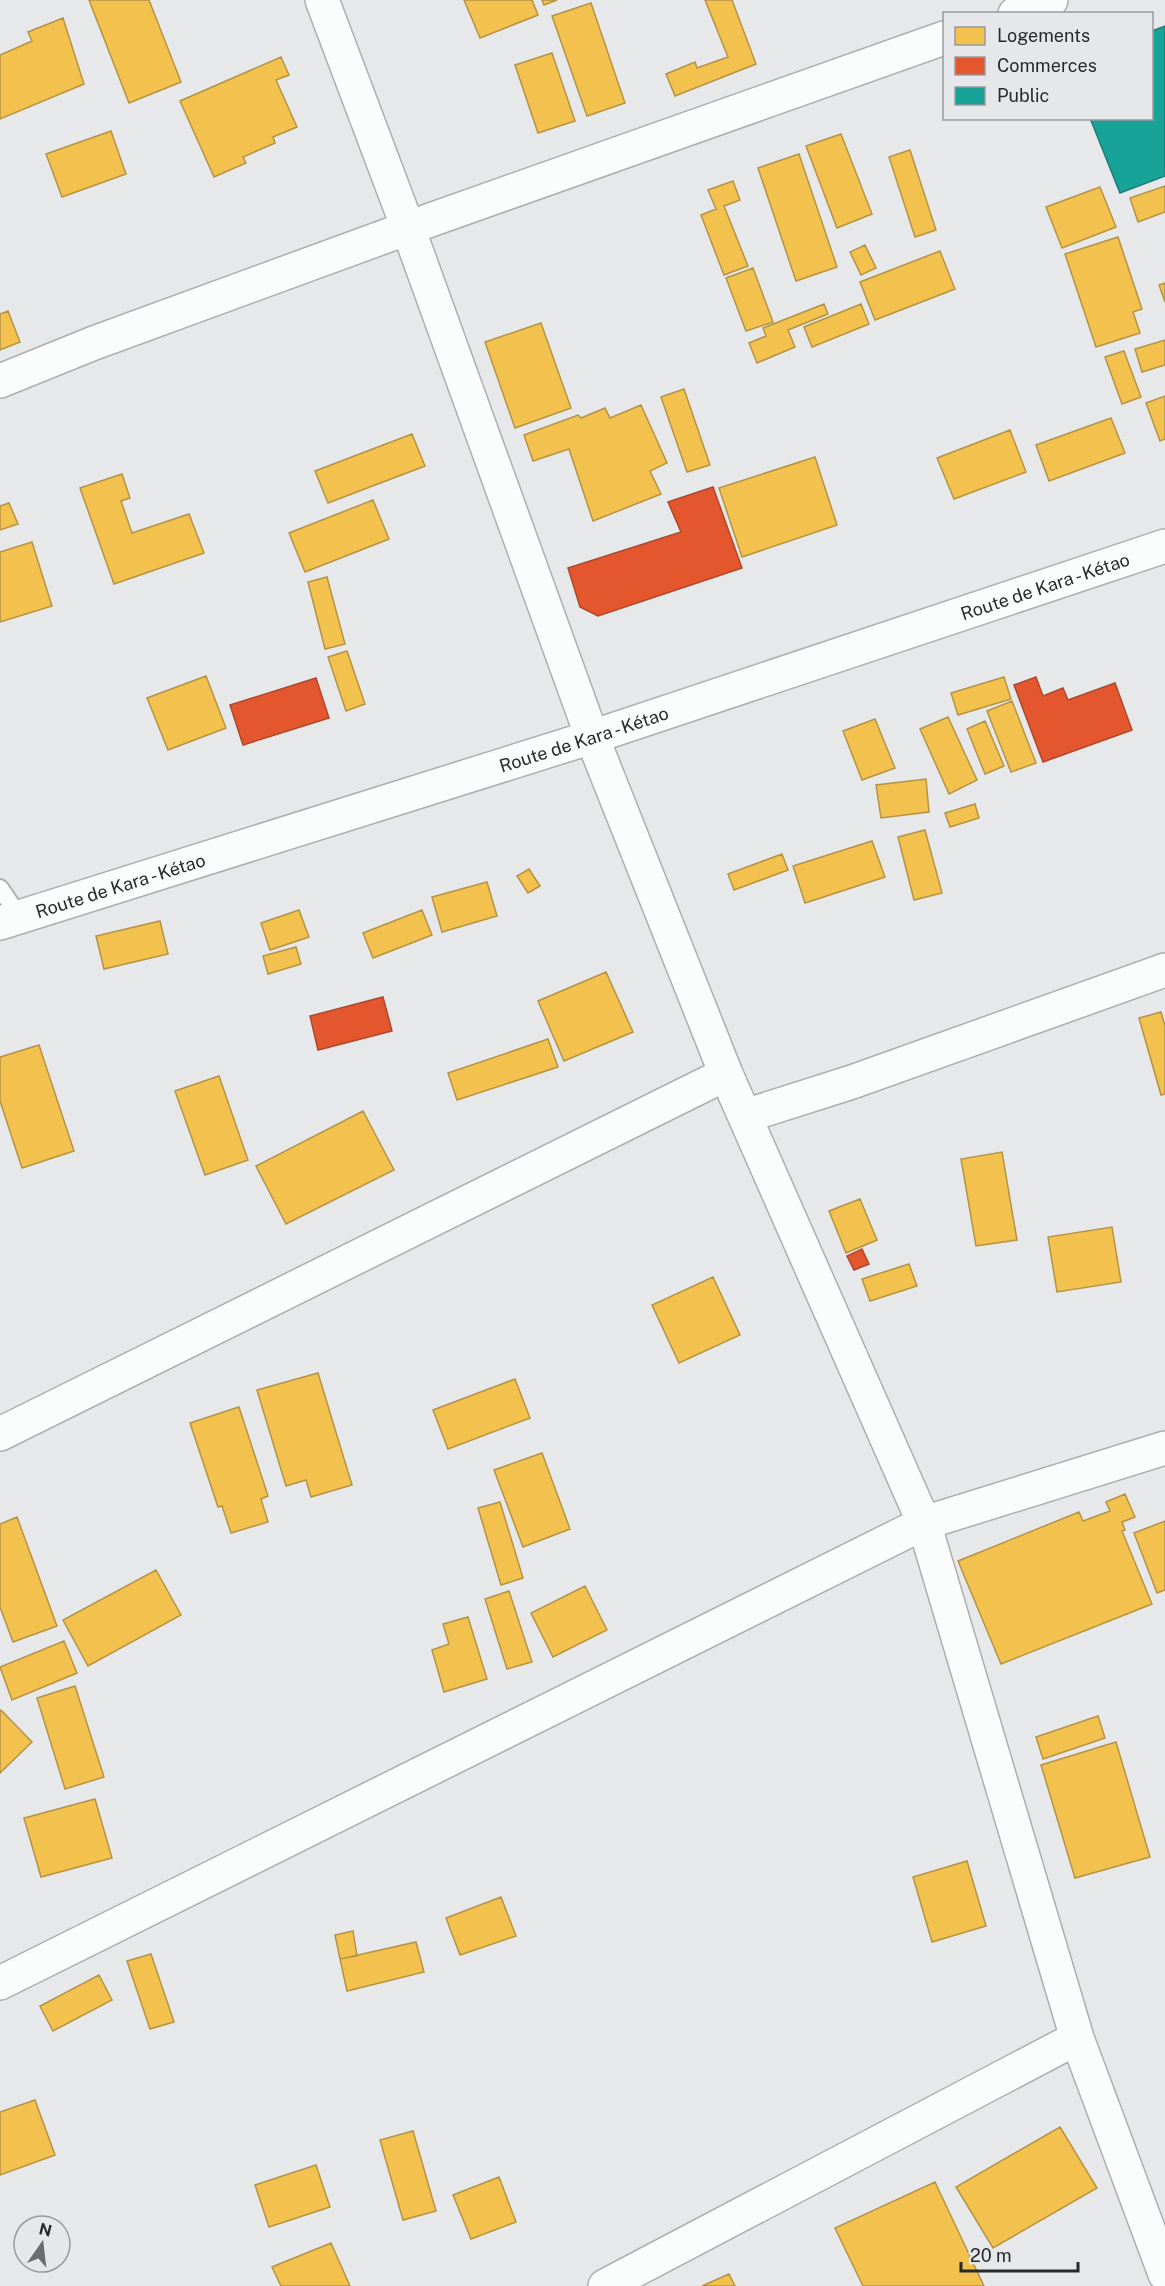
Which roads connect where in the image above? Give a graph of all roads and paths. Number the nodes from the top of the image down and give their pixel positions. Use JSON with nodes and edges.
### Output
{"nodes":[{"id":1,"x":322,"y":0,"type":"edge"},
{"id":2,"x":1051,"y":0,"type":"edge"},
{"id":3,"x":1020,"y":12,"type":"edge"},
{"id":4,"x":943,"y":39,"type":"edge"},
{"id":5,"x":408,"y":228,"type":"junction"},
{"id":6,"x":0,"y":381,"type":"edge"},
{"id":7,"x":1165,"y":546,"type":"edge"},
{"id":8,"x":592,"y":737,"type":"junction"},
{"id":9,"x":0,"y":888,"type":"edge"},
{"id":10,"x":10,"y":919,"type":"edge"},
{"id":11,"x":1165,"y":970,"type":"edge"},
{"id":12,"x":726,"y":1074,"type":"junction"},
{"id":13,"x":745,"y":1116,"type":"junction"},
{"id":14,"x":0,"y":1434,"type":"edge"},
{"id":15,"x":1165,"y":1448,"type":"edge"},
{"id":16,"x":924,"y":1523,"type":"junction"},
{"id":17,"x":0,"y":1983,"type":"edge"},
{"id":18,"x":1077,"y":2038,"type":"junction"},
{"id":19,"x":1165,"y":2274,"type":"edge"},
{"id":20,"x":605,"y":2286,"type":"edge"}],
"edges":[{"from":1,"to":5,"type":"street"},
{"from":2,"to":3,"type":"street"},
{"from":4,"to":5,"type":"street"},
{"from":5,"to":6,"type":"street"},
{"from":5,"to":8,"type":"street"},
{"from":7,"to":8,"type":"street","name":"Route de Kara - Kétao"},
{"from":8,"to":10,"type":"street","name":"Route de Kara - Kétao"},
{"from":8,"to":12,"type":"street"},
{"from":9,"to":10,"type":"lane"},
{"from":11,"to":13,"type":"street"},
{"from":12,"to":13,"type":"street"},
{"from":12,"to":14,"type":"street"},
{"from":13,"to":16,"type":"street"},
{"from":15,"to":16,"type":"street"},
{"from":16,"to":17,"type":"street"},
{"from":16,"to":18,"type":"street"},
{"from":18,"to":19,"type":"street"},
{"from":18,"to":20,"type":"street"}]}
